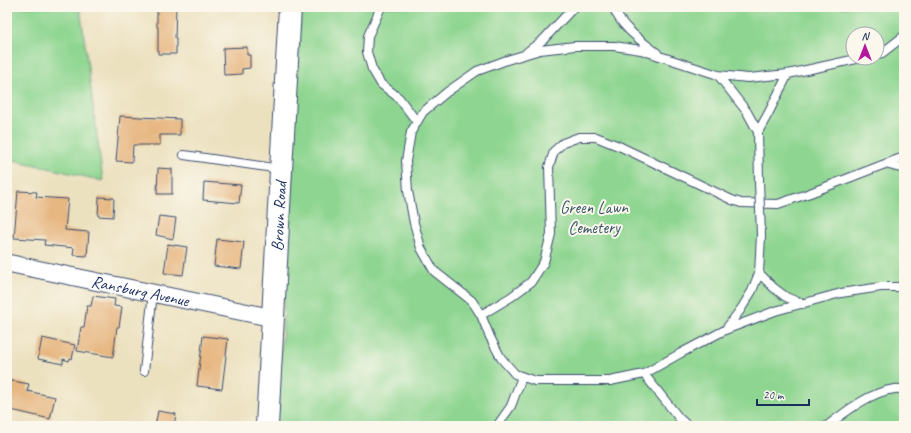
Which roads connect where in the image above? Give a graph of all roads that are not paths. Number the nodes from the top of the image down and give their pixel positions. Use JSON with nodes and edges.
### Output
{"nodes":[{"id":1,"x":290,"y":7,"type":"edge"},
{"id":2,"x":381,"y":7,"type":"edge"},
{"id":3,"x":574,"y":7,"type":"edge"},
{"id":4,"x":613,"y":7,"type":"edge"},
{"id":5,"x":904,"y":36,"type":"edge"},
{"id":6,"x":885,"y":51,"type":"edge"},
{"id":7,"x":524,"y":55,"type":"junction"},
{"id":8,"x":663,"y":57,"type":"junction"},
{"id":9,"x":845,"y":62,"type":"edge"},
{"id":10,"x":788,"y":74,"type":"junction"},
{"id":11,"x":718,"y":75,"type":"junction"},
{"id":12,"x":417,"y":122,"type":"junction"},
{"id":13,"x":758,"y":132,"type":"junction"},
{"id":14,"x":184,"y":156,"type":"dead end"},
{"id":15,"x":904,"y":157,"type":"edge"},
{"id":16,"x":885,"y":164,"type":"junction"},
{"id":17,"x":281,"y":169,"type":"junction"},
{"id":18,"x":904,"y":169,"type":"edge"},
{"id":19,"x":7,"y":263,"type":"edge"},
{"id":20,"x":759,"y":273,"type":"junction"},
{"id":21,"x":904,"y":287,"type":"edge"},
{"id":22,"x":153,"y":293,"type":"junction"},
{"id":23,"x":803,"y":304,"type":"junction"},
{"id":24,"x":481,"y":315,"type":"junction"},
{"id":25,"x":272,"y":318,"type":"junction"},
{"id":26,"x":726,"y":330,"type":"junction"},
{"id":27,"x":144,"y":371,"type":"dead end"},
{"id":28,"x":644,"y":374,"type":"junction"},
{"id":29,"x":522,"y":377,"type":"junction"},
{"id":30,"x":904,"y":390,"type":"edge"},
{"id":31,"x":267,"y":426,"type":"edge"},
{"id":32,"x":497,"y":426,"type":"edge"},
{"id":33,"x":688,"y":426,"type":"edge"},
{"id":34,"x":827,"y":426,"type":"edge"}],
"edges":[{"from":1,"to":17,"type":"main road","name":"Brown Road"},
{"from":2,"to":12,"type":"lane"},
{"from":3,"to":7,"type":"lane"},
{"from":4,"to":8,"type":"lane"},
{"from":5,"to":6,"type":"lane"},
{"from":7,"to":8,"type":"lane"},
{"from":7,"to":12,"type":"lane"},
{"from":8,"to":11,"type":"lane"},
{"from":9,"to":10,"type":"lane"},
{"from":10,"to":11,"type":"lane"},
{"from":10,"to":13,"type":"lane"},
{"from":11,"to":13,"type":"lane"},
{"from":12,"to":24,"type":"lane"},
{"from":13,"to":20,"type":"lane","bridge":true},
{"from":14,"to":17,"type":"lane"},
{"from":15,"to":16,"type":"lane"},
{"from":16,"to":18,"type":"lane"},
{"from":16,"to":24,"type":"lane"},
{"from":17,"to":25,"type":"main road","name":"Brown Road"},
{"from":19,"to":22,"type":"street","name":"Ransburg Avenue"},
{"from":20,"to":23,"type":"lane"},
{"from":20,"to":26,"type":"lane"},
{"from":21,"to":23,"type":"lane"},
{"from":22,"to":25,"type":"street","name":"Ransburg Avenue"},
{"from":22,"to":27,"type":"lane"},
{"from":23,"to":26,"type":"lane"},
{"from":24,"to":29,"type":"lane"},
{"from":25,"to":31,"type":"main road","name":"Brown Road"},
{"from":26,"to":28,"type":"lane"},
{"from":28,"to":29,"type":"lane"},
{"from":28,"to":33,"type":"lane"},
{"from":29,"to":32,"type":"lane"},
{"from":30,"to":34,"type":"lane"}]}
